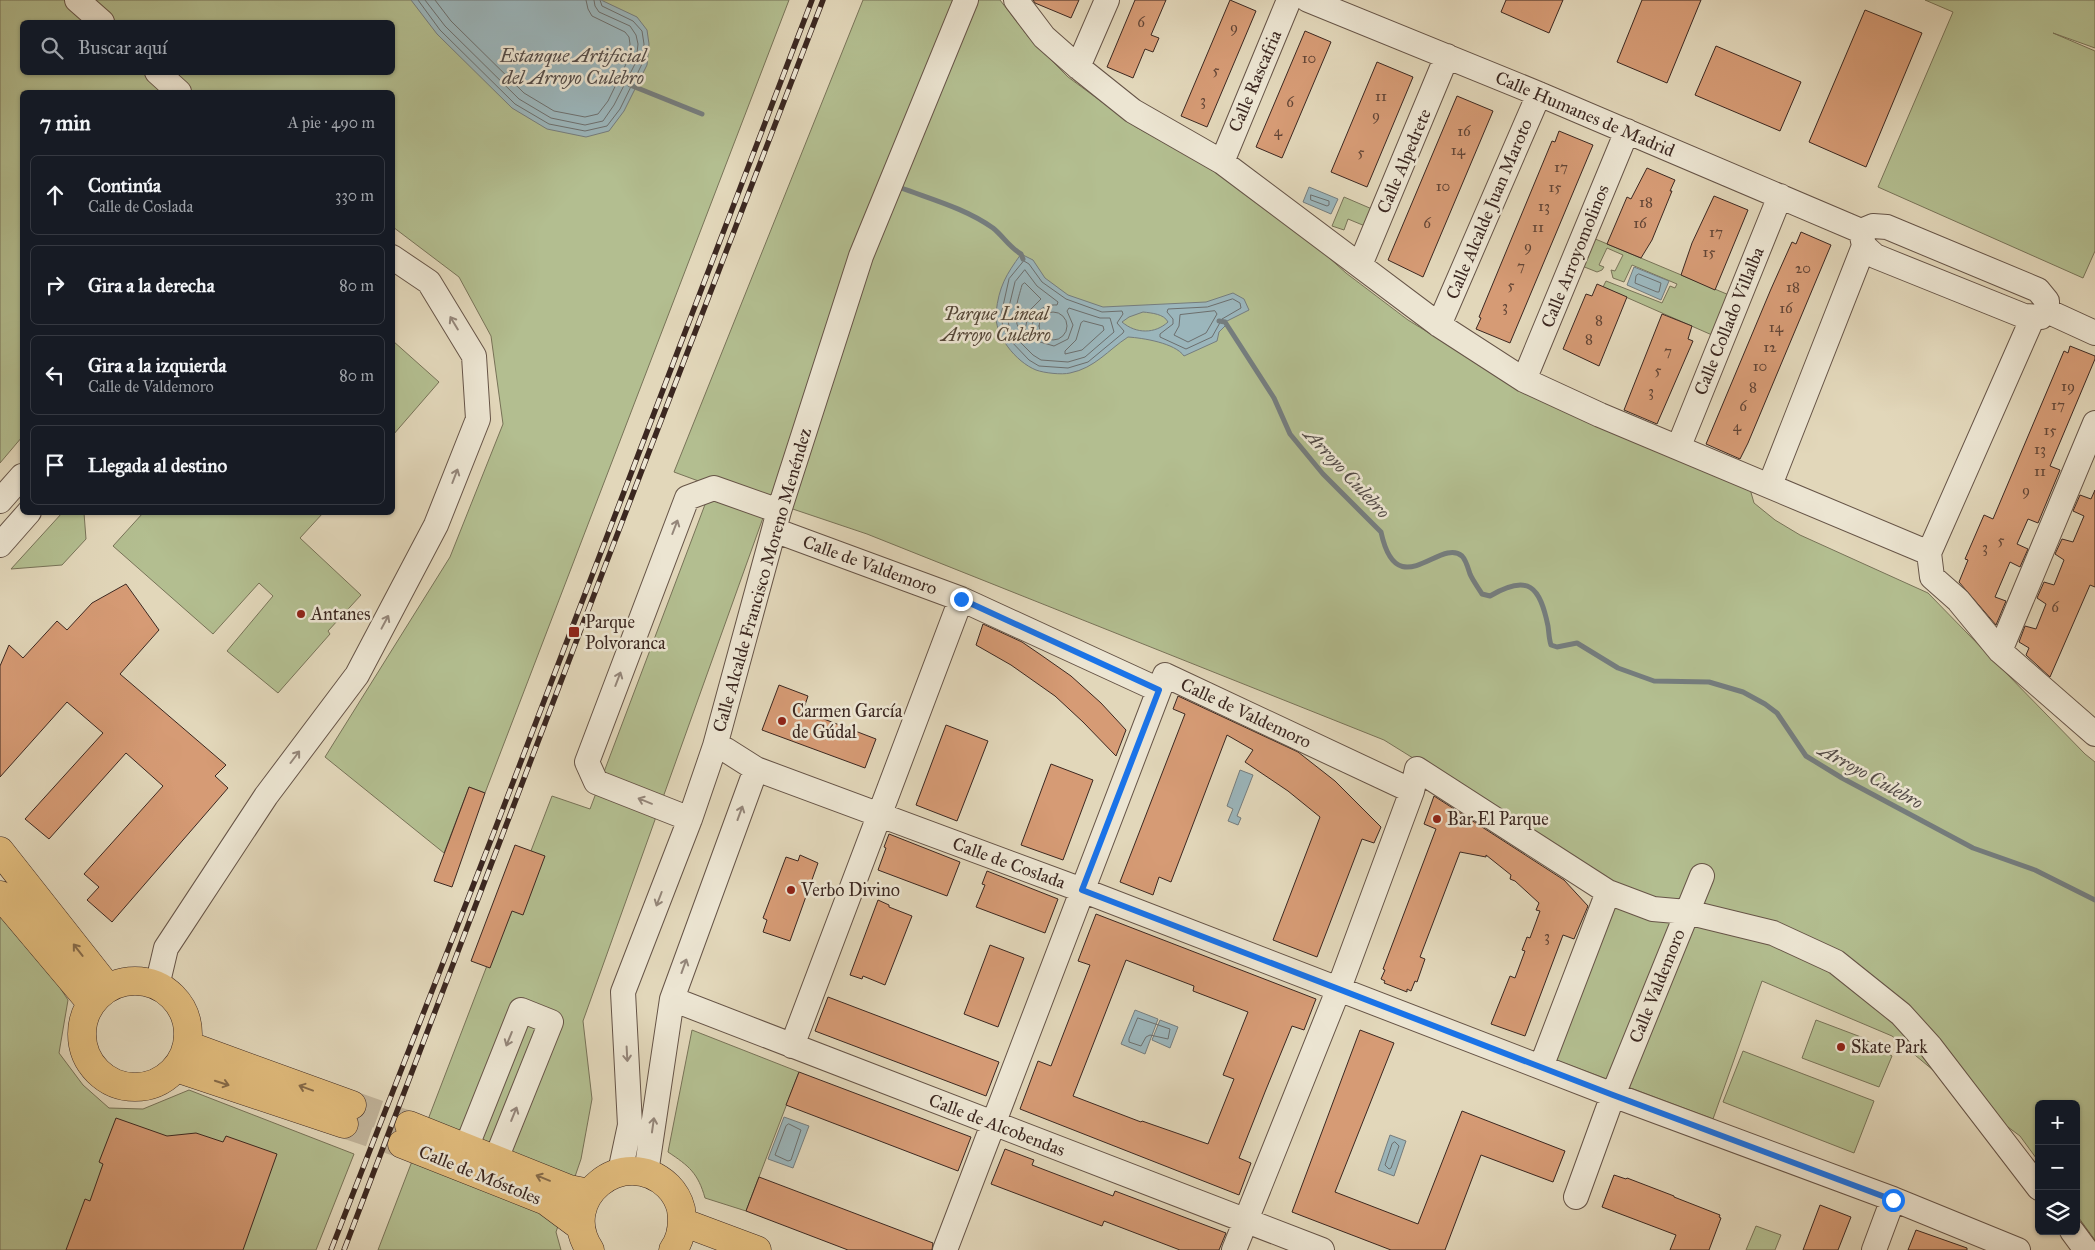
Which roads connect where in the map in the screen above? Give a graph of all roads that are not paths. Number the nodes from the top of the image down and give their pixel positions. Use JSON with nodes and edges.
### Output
{"nodes":[{"id":1,"x":77,"y":0,"type":"edge"},
{"id":2,"x":966,"y":0,"type":"edge"},
{"id":3,"x":1016,"y":0,"type":"edge"},
{"id":4,"x":1107,"y":0,"type":"edge"},
{"id":5,"x":1289,"y":0,"type":"edge"},
{"id":6,"x":1308,"y":0,"type":"edge"},
{"id":7,"x":100,"y":20,"type":"edge"},
{"id":8,"x":1447,"y":56,"type":"junction"},
{"id":9,"x":1078,"y":67,"type":"junction"},
{"id":10,"x":160,"y":75,"type":"edge"},
{"id":11,"x":177,"y":90,"type":"edge"},
{"id":12,"x":1539,"y":94,"type":"junction"},
{"id":13,"x":1627,"y":131,"type":"junction"},
{"id":14,"x":1222,"y":162,"type":"junction"},
{"id":15,"x":1780,"y":196,"type":"junction"},
{"id":16,"x":1863,"y":239,"type":"junction"},
{"id":17,"x":395,"y":259,"type":"edge"},
{"id":18,"x":1360,"y":265,"type":"junction"},
{"id":19,"x":2040,"y":314,"type":"junction"},
{"id":20,"x":1439,"y":325,"type":"junction"},
{"id":21,"x":2095,"y":332,"type":"edge"},
{"id":22,"x":1524,"y":380,"type":"junction"},
{"id":23,"x":2095,"y":423,"type":"edge"},
{"id":24,"x":1679,"y":446,"type":"junction"},
{"id":25,"x":20,"y":478,"type":"edge"},
{"id":26,"x":1770,"y":484,"type":"junction"},
{"id":27,"x":0,"y":502,"type":"edge"},
{"id":28,"x":26,"y":515,"type":"edge"},
{"id":29,"x":776,"y":521,"type":"junction"},
{"id":30,"x":0,"y":545,"type":"edge"},
{"id":31,"x":1929,"y":553,"type":"junction"},
{"id":32,"x":961,"y":599,"type":"junction"},
{"id":33,"x":2000,"y":651,"type":"junction"},
{"id":34,"x":1159,"y":690,"type":"junction"},
{"id":35,"x":2095,"y":734,"type":"edge"},
{"id":36,"x":715,"y":746,"type":"junction"},
{"id":37,"x":756,"y":769,"type":"junction"},
{"id":38,"x":1412,"y":791,"type":"junction"},
{"id":39,"x":879,"y":814,"type":"junction"},
{"id":40,"x":690,"y":819,"type":"junction"},
{"id":41,"x":0,"y":851,"type":"edge"},
{"id":42,"x":1702,"y":876,"type":"dead end"},
{"id":43,"x":1082,"y":890,"type":"junction"},
{"id":44,"x":1608,"y":892,"type":"junction"},
{"id":45,"x":0,"y":895,"type":"edge"},
{"id":46,"x":1687,"y":912,"type":"junction"},
{"id":47,"x":157,"y":986,"type":"junction"},
{"id":48,"x":1339,"y":988,"type":"junction"},
{"id":49,"x":100,"y":996,"type":"junction"},
{"id":50,"x":672,"y":999,"type":"junction"},
{"id":51,"x":792,"y":1046,"type":"junction"},
{"id":52,"x":181,"y":1056,"type":"junction"},
{"id":53,"x":1542,"y":1067,"type":"junction"},
{"id":54,"x":1613,"y":1095,"type":"junction"},
{"id":55,"x":348,"y":1114,"type":"tunnel mouth"},
{"id":56,"x":993,"y":1123,"type":"junction"},
{"id":57,"x":466,"y":1148,"type":"junction"},
{"id":58,"x":496,"y":1159,"type":"junction"},
{"id":59,"x":633,"y":1172,"type":"junction"},
{"id":60,"x":2035,"y":1183,"type":"edge"},
{"id":61,"x":589,"y":1193,"type":"junction"},
{"id":62,"x":1576,"y":1197,"type":"dead end"},
{"id":63,"x":1893,"y":1200,"type":"junction"},
{"id":64,"x":1246,"y":1220,"type":"junction"},
{"id":65,"x":682,"y":1222,"type":"junction"},
{"id":66,"x":2075,"y":1235,"type":"edge"},
{"id":67,"x":585,"y":1239,"type":"edge"},
{"id":68,"x":673,"y":1250,"type":"edge"},
{"id":69,"x":757,"y":1250,"type":"edge"},
{"id":70,"x":945,"y":1250,"type":"edge"},
{"id":71,"x":1234,"y":1250,"type":"edge"},
{"id":72,"x":1322,"y":1250,"type":"edge"},
{"id":73,"x":1874,"y":1250,"type":"edge"},
{"id":74,"x":2018,"y":1250,"type":"edge"},
{"id":75,"x":2086,"y":1250,"type":"edge"}],
"edges":[{"from":1,"to":7,"type":"street"},
{"from":2,"to":29,"type":"street","name":"Calle Alcalde Francisco Moreno Menéndez"},
{"from":3,"to":9,"type":"street"},
{"from":4,"to":9,"type":"street"},
{"from":5,"to":14,"type":"street","name":"Calle Rascafria"},
{"from":6,"to":8,"type":"street","name":"Calle Humanes de Madrid"},
{"from":8,"to":12,"type":"street","name":"Calle Humanes de Madrid"},
{"from":8,"to":18,"type":"street","name":"Calle Alpedrete"},
{"from":9,"to":14,"type":"street"},
{"from":10,"to":11,"type":"street"},
{"from":12,"to":13,"type":"street","name":"Calle Humanes de Madrid"},
{"from":12,"to":20,"type":"street","name":"Calle Alcalde Juan Maroto"},
{"from":13,"to":15,"type":"street","name":"Calle Humanes de Madrid"},
{"from":13,"to":22,"type":"street","name":"Calle Arroyomolinos"},
{"from":14,"to":18,"type":"street"},
{"from":15,"to":16,"type":"street","name":"Calle Humanes de Madrid"},
{"from":15,"to":24,"type":"street","name":"Calle Collado Villalba"},
{"from":16,"to":19,"type":"street","name":"Calle Humanes de Madrid"},
{"from":16,"to":19,"type":"street"},
{"from":16,"to":26,"type":"street"},
{"from":47,"to":17,"type":"street","one_way":true},
{"from":18,"to":20,"type":"street"},
{"from":19,"to":21,"type":"street","name":"Calle Humanes de Madrid"},
{"from":19,"to":31,"type":"street"},
{"from":20,"to":22,"type":"street"},
{"from":22,"to":24,"type":"street"},
{"from":23,"to":33,"type":"street"},
{"from":24,"to":26,"type":"street"},
{"from":25,"to":27,"type":"street"},
{"from":26,"to":31,"type":"street"},
{"from":28,"to":30,"type":"street"},
{"from":29,"to":32,"type":"street","name":"Calle de Valdemoro"},
{"from":29,"to":36,"type":"street","name":"Calle Alcalde Francisco Moreno Menéndez"},
{"from":40,"to":29,"type":"street","name":"Calle de Valdemoro","one_way":true},
{"from":31,"to":33,"type":"street"},
{"from":32,"to":34,"type":"street","name":"Calle de Valdemoro"},
{"from":32,"to":39,"type":"street"},
{"from":33,"to":35,"type":"street"},
{"from":34,"to":38,"type":"street","name":"Calle de Valdemoro"},
{"from":34,"to":43,"type":"street"},
{"from":36,"to":37,"type":"street","name":"Calle de Coslada"},
{"from":36,"to":40,"type":"street","name":"Calle Alcalde Francisco Moreno Menéndez"},
{"from":37,"to":39,"type":"street","name":"Calle de Coslada"},
{"from":50,"to":37,"type":"street","one_way":true},
{"from":38,"to":44,"type":"street"},
{"from":38,"to":48,"type":"street"},
{"from":39,"to":43,"type":"street","name":"Calle de Coslada"},
{"from":39,"to":51,"type":"street"},
{"from":40,"to":59,"type":"street","name":"Calle Alcalde Francisco Moreno Menéndez","one_way":true},
{"from":49,"to":41,"type":"main road","one_way":true},
{"from":42,"to":46,"type":"street","name":"Calle Valdemoro"},
{"from":43,"to":48,"type":"street","name":"Calle de Coslada"},
{"from":43,"to":56,"type":"street"},
{"from":44,"to":46,"type":"street"},
{"from":44,"to":53,"type":"street"},
{"from":45,"to":49,"type":"main road"},
{"from":46,"to":54,"type":"street","name":"Calle Valdemoro"},
{"from":46,"to":60,"type":"street"},
{"from":47,"to":49,"type":"main road"},
{"from":47,"to":52,"type":"main road"},
{"from":48,"to":53,"type":"street","name":"Calle de Coslada"},
{"from":48,"to":64,"type":"street"},
{"from":49,"to":52,"type":"main road"},
{"from":50,"to":51,"type":"street","name":"Calle de Alcobendas"},
{"from":59,"to":50,"type":"street","one_way":true},
{"from":51,"to":56,"type":"street","name":"Calle de Alcobendas"},
{"from":52,"to":55,"type":"main road"},
{"from":53,"to":54,"type":"street","name":"Calle de Coslada"},
{"from":54,"to":62,"type":"street","name":"Calle Valdemoro"},
{"from":54,"to":63,"type":"street","name":"Calle de Coslada"},
{"from":56,"to":64,"type":"street","name":"Calle de Alcobendas"},
{"from":56,"to":70,"type":"street"},
{"from":57,"to":58,"type":"main road","name":"Calle de Móstoles"},
{"from":58,"to":57,"type":"street","one_way":true},
{"from":57,"to":67,"type":"main road","name":"Calle de Móstoles"},
{"from":61,"to":58,"type":"main road","name":"Calle de Móstoles","one_way":true},
{"from":59,"to":61,"type":"main road"},
{"from":59,"to":65,"type":"main road"},
{"from":61,"to":67,"type":"main road"},
{"from":63,"to":73,"type":"street"},
{"from":63,"to":74,"type":"street","name":"Calle de Coslada"},
{"from":64,"to":71,"type":"street"},
{"from":64,"to":72,"type":"street","name":"Calle de Alcobendas"},
{"from":65,"to":68,"type":"main road"},
{"from":65,"to":69,"type":"main road"},
{"from":66,"to":75,"type":"street"}]}
